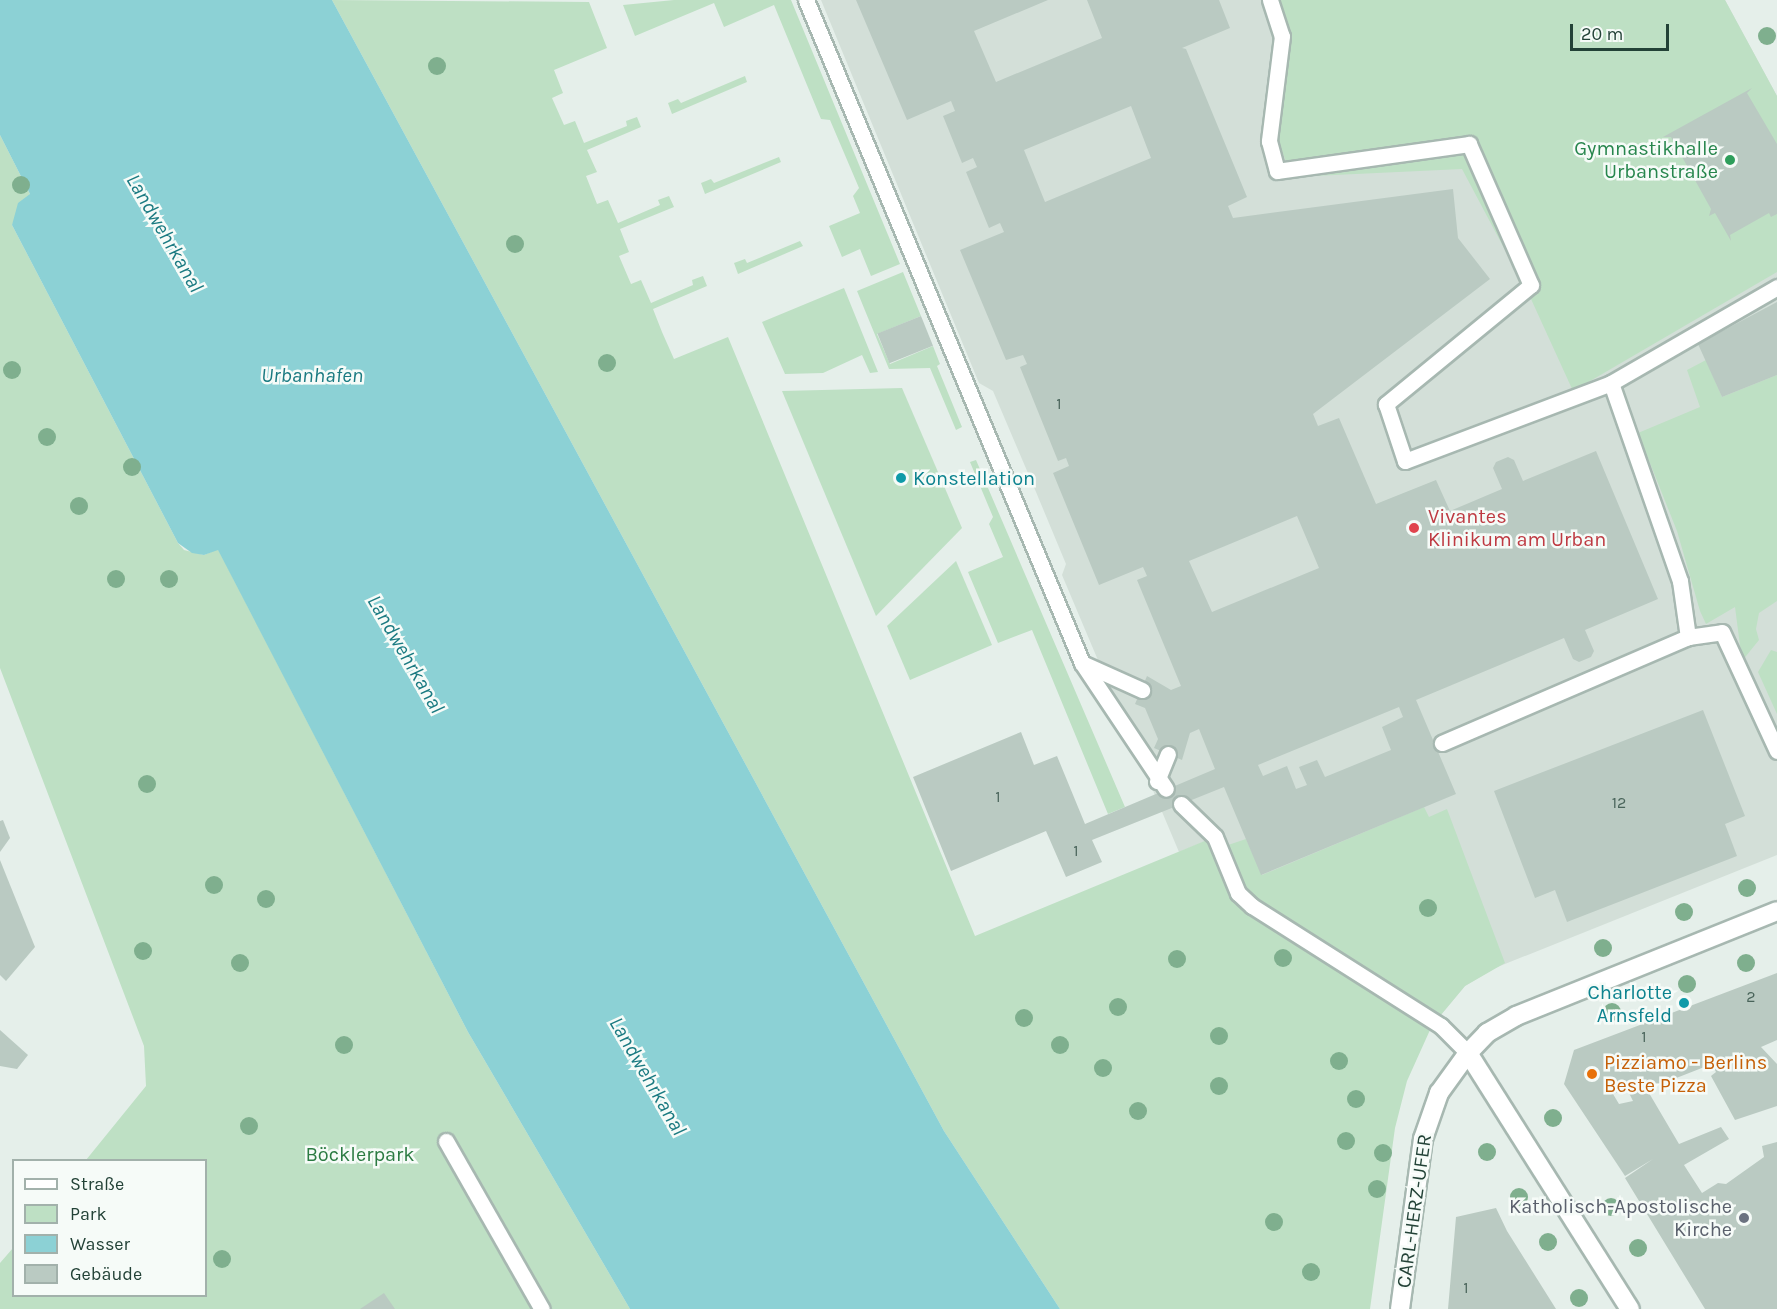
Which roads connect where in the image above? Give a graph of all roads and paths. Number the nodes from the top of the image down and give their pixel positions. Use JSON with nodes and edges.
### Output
{"nodes":[{"id":1,"x":806,"y":0,"type":"edge"},
{"id":2,"x":1270,"y":0,"type":"edge"},
{"id":3,"x":1777,"y":287,"type":"edge"},
{"id":4,"x":1611,"y":383,"type":"junction"},
{"id":5,"x":1688,"y":637,"type":"junction"},
{"id":6,"x":1082,"y":663,"type":"junction"},
{"id":7,"x":1142,"y":690,"type":"dead end"},
{"id":8,"x":1442,"y":743,"type":"dead end"},
{"id":9,"x":1777,"y":752,"type":"edge"},
{"id":10,"x":1168,"y":754,"type":"dead end"},
{"id":11,"x":1181,"y":804,"type":"dead end"},
{"id":12,"x":1777,"y":911,"type":"edge"},
{"id":13,"x":1468,"y":1053,"type":"junction"},
{"id":14,"x":446,"y":1141,"type":"dead end"},
{"id":15,"x":542,"y":1309,"type":"edge"},
{"id":16,"x":1400,"y":1309,"type":"edge"},
{"id":17,"x":1630,"y":1309,"type":"edge"}],
"edges":[{"from":1,"to":6,"type":"lane"},
{"from":2,"to":4,"type":"lane"},
{"from":3,"to":4,"type":"lane"},
{"from":4,"to":5,"type":"lane"},
{"from":5,"to":8,"type":"lane"},
{"from":5,"to":9,"type":"lane"},
{"from":6,"to":7,"type":"lane"},
{"from":6,"to":10,"type":"lane"},
{"from":11,"to":13,"type":"lane"},
{"from":12,"to":13,"type":"street","name":"CARL-HERZ-UFER"},
{"from":13,"to":16,"type":"street","name":"CARL-HERZ-UFER"},
{"from":13,"to":17,"type":"street"},
{"from":14,"to":15,"type":"lane"}]}
